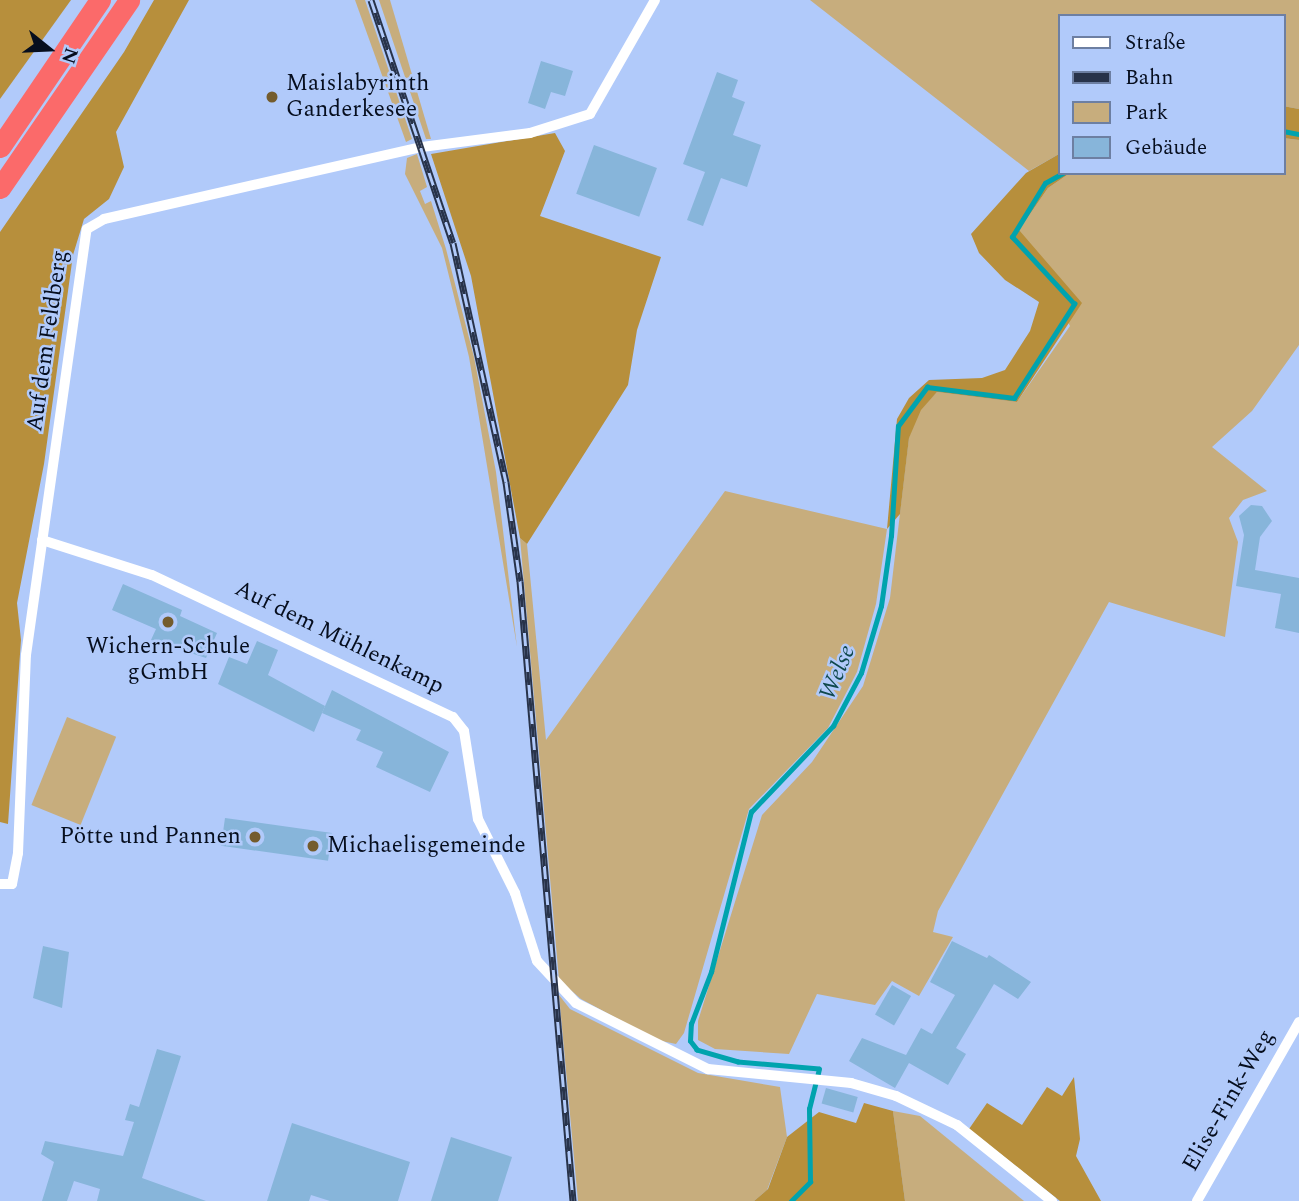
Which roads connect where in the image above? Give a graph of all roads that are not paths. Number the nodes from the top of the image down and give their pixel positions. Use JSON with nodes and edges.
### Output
{"nodes":[{"id":1,"x":100,"y":0,"type":"edge"},
{"id":2,"x":129,"y":0,"type":"edge"},
{"id":3,"x":655,"y":0,"type":"edge"},
{"id":4,"x":0,"y":147,"type":"edge"},
{"id":5,"x":0,"y":188,"type":"edge"},
{"id":6,"x":42,"y":540,"type":"junction"},
{"id":7,"x":0,"y":884,"type":"edge"},
{"id":8,"x":1299,"y":1022,"type":"edge"},
{"id":9,"x":1052,"y":1201,"type":"edge"},
{"id":10,"x":1197,"y":1201,"type":"edge"}],
"edges":[{"from":1,"to":4,"type":"highway"},
{"from":2,"to":5,"type":"highway"},
{"from":3,"to":6,"type":"street","name":"Auf dem Feldberg"},
{"from":6,"to":7,"type":"street","name":"Auf dem Feldberg"},
{"from":6,"to":9,"type":"street","name":"Auf dem Mühlenkamp"},
{"from":8,"to":10,"type":"street","name":"Elise-Fink-Weg"}]}
